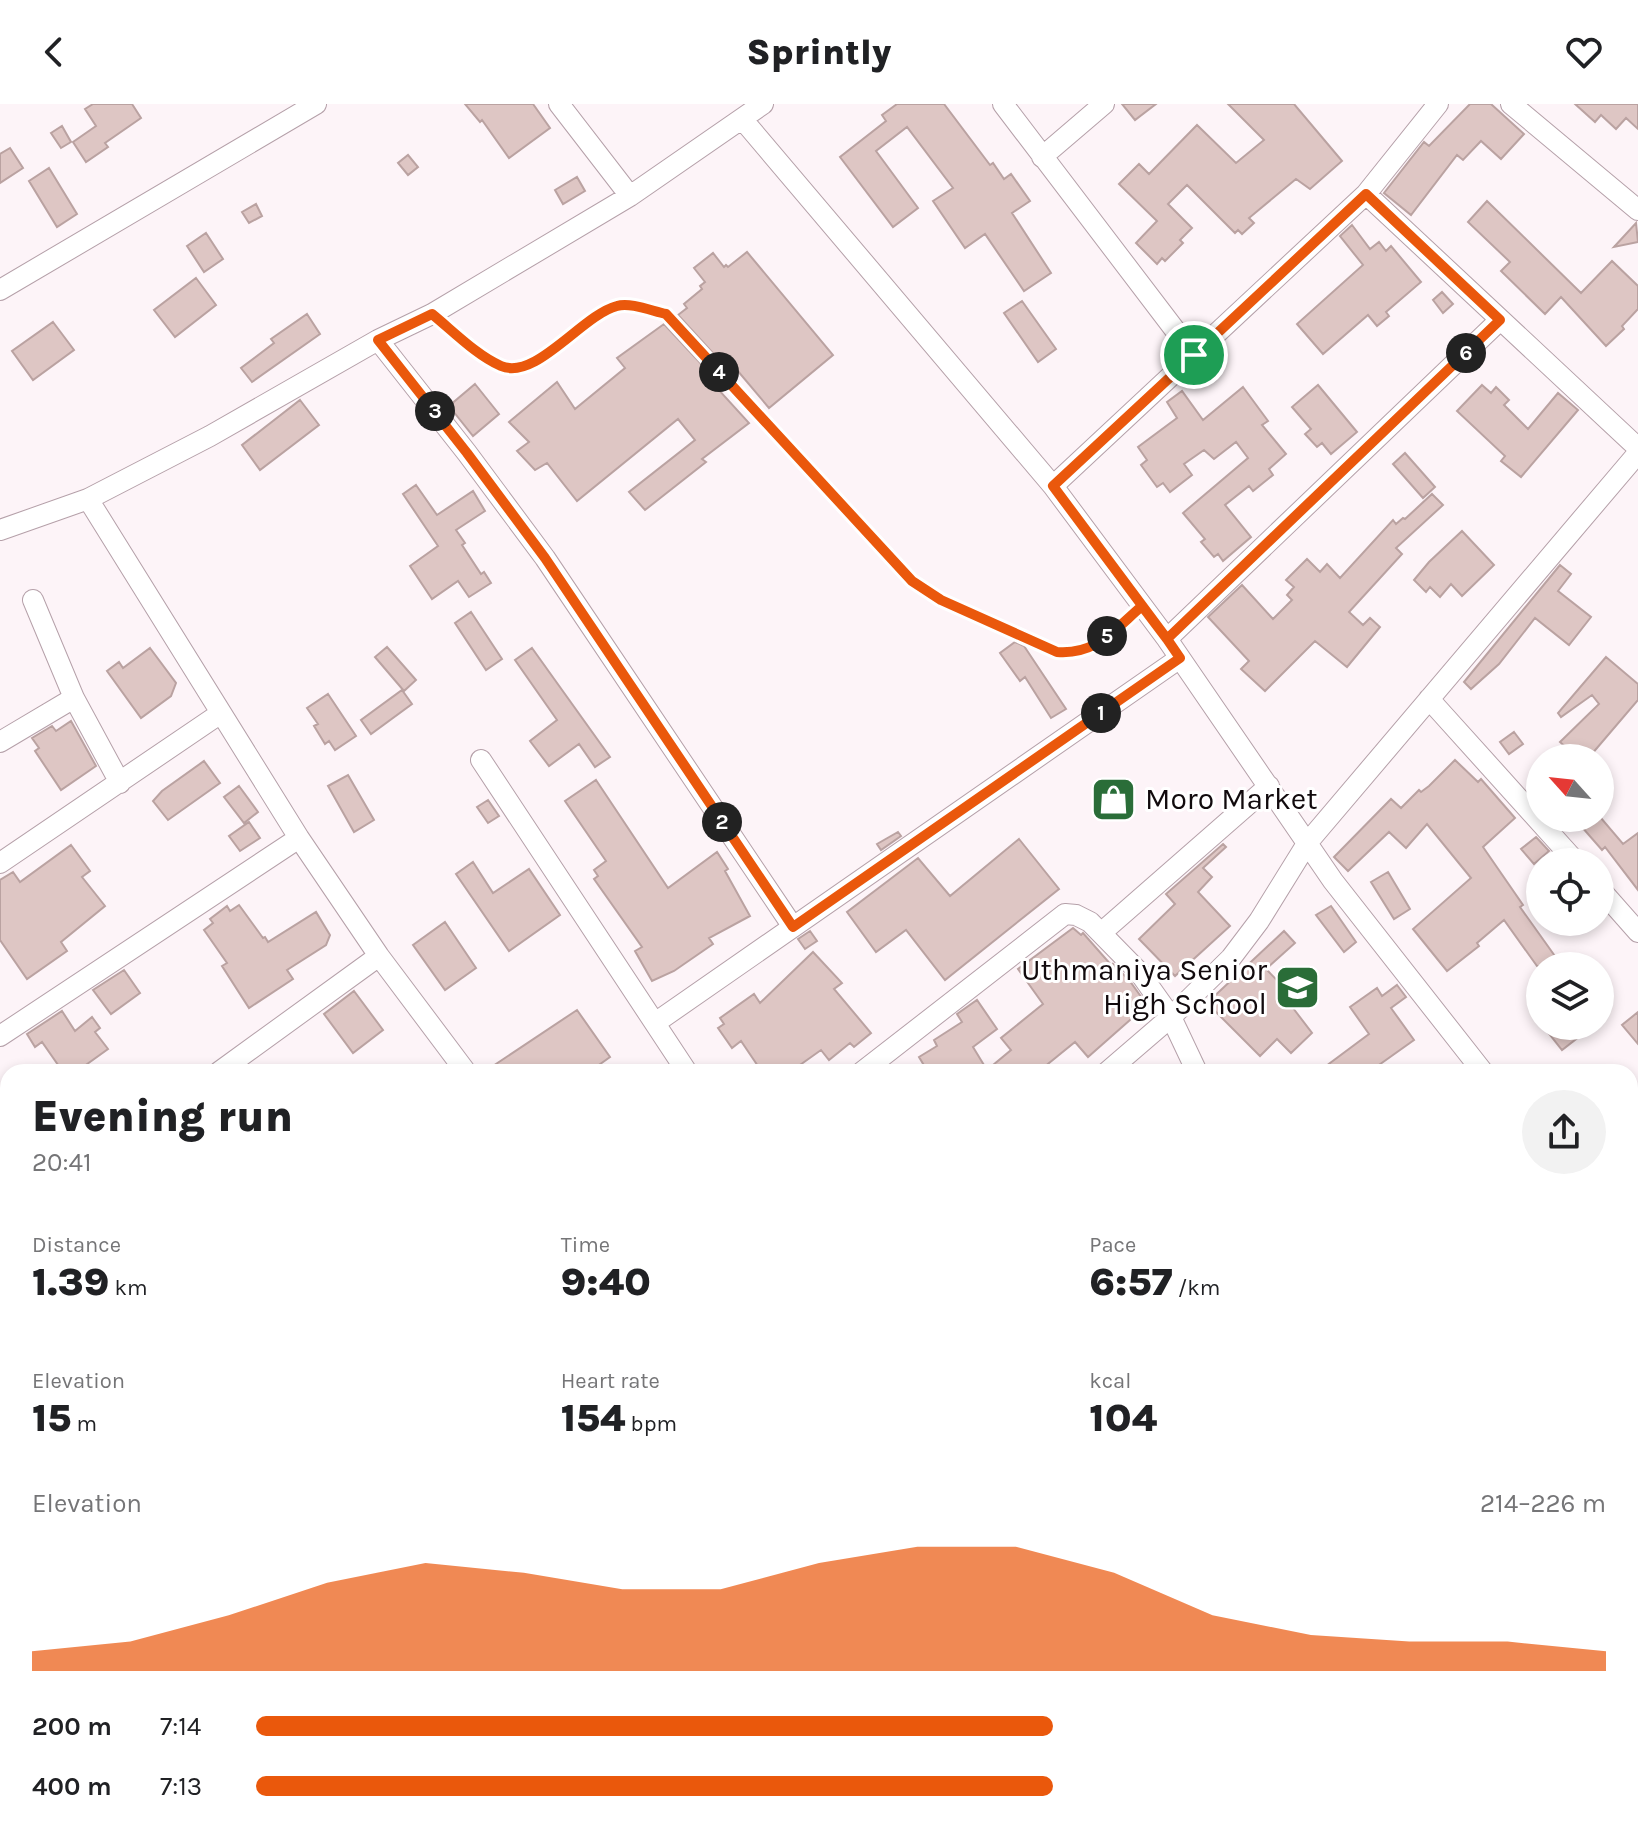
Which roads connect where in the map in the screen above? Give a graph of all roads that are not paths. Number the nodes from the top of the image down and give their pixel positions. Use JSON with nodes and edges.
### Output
{"nodes":[{"id":1,"x":316,"y":104,"type":"edge"},
{"id":2,"x":559,"y":104,"type":"edge"},
{"id":3,"x":763,"y":104,"type":"edge"},
{"id":4,"x":1003,"y":104,"type":"edge"},
{"id":5,"x":1104,"y":104,"type":"edge"},
{"id":6,"x":1438,"y":104,"type":"edge"},
{"id":7,"x":1511,"y":104,"type":"edge"},
{"id":8,"x":743,"y":120,"type":"junction"},
{"id":9,"x":1042,"y":157,"type":"junction"},
{"id":10,"x":1366,"y":194,"type":"junction"},
{"id":11,"x":630,"y":196,"type":"junction"},
{"id":12,"x":1638,"y":210,"type":"edge"},
{"id":13,"x":0,"y":290,"type":"edge"},
{"id":14,"x":432,"y":314,"type":"junction"},
{"id":15,"x":1500,"y":320,"type":"junction"},
{"id":16,"x":378,"y":340,"type":"junction"},
{"id":17,"x":1194,"y":355,"type":"junction"},
{"id":18,"x":1638,"y":450,"type":"edge"},
{"id":19,"x":1053,"y":486,"type":"junction"},
{"id":20,"x":88,"y":499,"type":"junction"},
{"id":21,"x":0,"y":530,"type":"edge"},
{"id":22,"x":33,"y":600,"type":"dead end"},
{"id":23,"x":1142,"y":606,"type":"junction"},
{"id":24,"x":1167,"y":639,"type":"junction"},
{"id":25,"x":1180,"y":658,"type":"junction"},
{"id":26,"x":74,"y":698,"type":"junction"},
{"id":27,"x":1429,"y":699,"type":"junction"},
{"id":28,"x":221,"y":713,"type":"junction"},
{"id":29,"x":0,"y":742,"type":"edge"},
{"id":30,"x":481,"y":760,"type":"dead end"},
{"id":31,"x":120,"y":783,"type":"junction"},
{"id":32,"x":1269,"y":786,"type":"junction"},
{"id":33,"x":299,"y":838,"type":"junction"},
{"id":34,"x":1308,"y":842,"type":"junction"},
{"id":35,"x":1563,"y":848,"type":"edge"},
{"id":36,"x":0,"y":863,"type":"edge"},
{"id":37,"x":1614,"y":905,"type":"edge"},
{"id":38,"x":793,"y":927,"type":"junction"},
{"id":39,"x":1638,"y":932,"type":"edge"},
{"id":40,"x":1101,"y":933,"type":"junction"},
{"id":41,"x":379,"y":956,"type":"junction"},
{"id":42,"x":1171,"y":1017,"type":"junction"},
{"id":43,"x":655,"y":1023,"type":"junction"},
{"id":44,"x":0,"y":1036,"type":"edge"},
{"id":45,"x":230,"y":1064,"type":"edge"},
{"id":46,"x":460,"y":1064,"type":"edge"},
{"id":47,"x":682,"y":1064,"type":"edge"},
{"id":48,"x":880,"y":1064,"type":"edge"},
{"id":49,"x":1116,"y":1064,"type":"edge"},
{"id":50,"x":1193,"y":1064,"type":"edge"},
{"id":51,"x":1477,"y":1064,"type":"edge"}],
"edges":[{"from":1,"to":13,"type":"street"},
{"from":2,"to":11,"type":"street"},
{"from":3,"to":8,"type":"street"},
{"from":4,"to":9,"type":"street"},
{"from":5,"to":9,"type":"street"},
{"from":6,"to":10,"type":"street"},
{"from":7,"to":12,"type":"street"},
{"from":8,"to":11,"type":"street"},
{"from":8,"to":19,"type":"street"},
{"from":9,"to":17,"type":"street"},
{"from":10,"to":15,"type":"street"},
{"from":10,"to":17,"type":"street"},
{"from":11,"to":14,"type":"street"},
{"from":14,"to":16,"type":"street"},
{"from":14,"to":23,"type":"lane"},
{"from":15,"to":18,"type":"street"},
{"from":15,"to":24,"type":"street"},
{"from":16,"to":20,"type":"street"},
{"from":16,"to":38,"type":"street"},
{"from":17,"to":19,"type":"street"},
{"from":18,"to":27,"type":"street"},
{"from":19,"to":23,"type":"street"},
{"from":20,"to":21,"type":"street"},
{"from":20,"to":28,"type":"street"},
{"from":22,"to":26,"type":"street"},
{"from":23,"to":24,"type":"street"},
{"from":24,"to":25,"type":"street"},
{"from":25,"to":32,"type":"street"},
{"from":25,"to":38,"type":"street"},
{"from":26,"to":29,"type":"street"},
{"from":26,"to":31,"type":"street"},
{"from":27,"to":34,"type":"street"},
{"from":27,"to":35,"type":"street"},
{"from":28,"to":31,"type":"street"},
{"from":28,"to":33,"type":"street"},
{"from":30,"to":43,"type":"street"},
{"from":31,"to":36,"type":"street"},
{"from":32,"to":34,"type":"street"},
{"from":32,"to":40,"type":"street"},
{"from":33,"to":41,"type":"street"},
{"from":33,"to":44,"type":"street"},
{"from":34,"to":42,"type":"street"},
{"from":34,"to":51,"type":"street"},
{"from":37,"to":39,"type":"street"},
{"from":38,"to":43,"type":"street"},
{"from":40,"to":42,"type":"street"},
{"from":40,"to":48,"type":"street"},
{"from":41,"to":45,"type":"street"},
{"from":41,"to":46,"type":"street"},
{"from":42,"to":49,"type":"street"},
{"from":42,"to":50,"type":"street"},
{"from":43,"to":47,"type":"street"}]}
